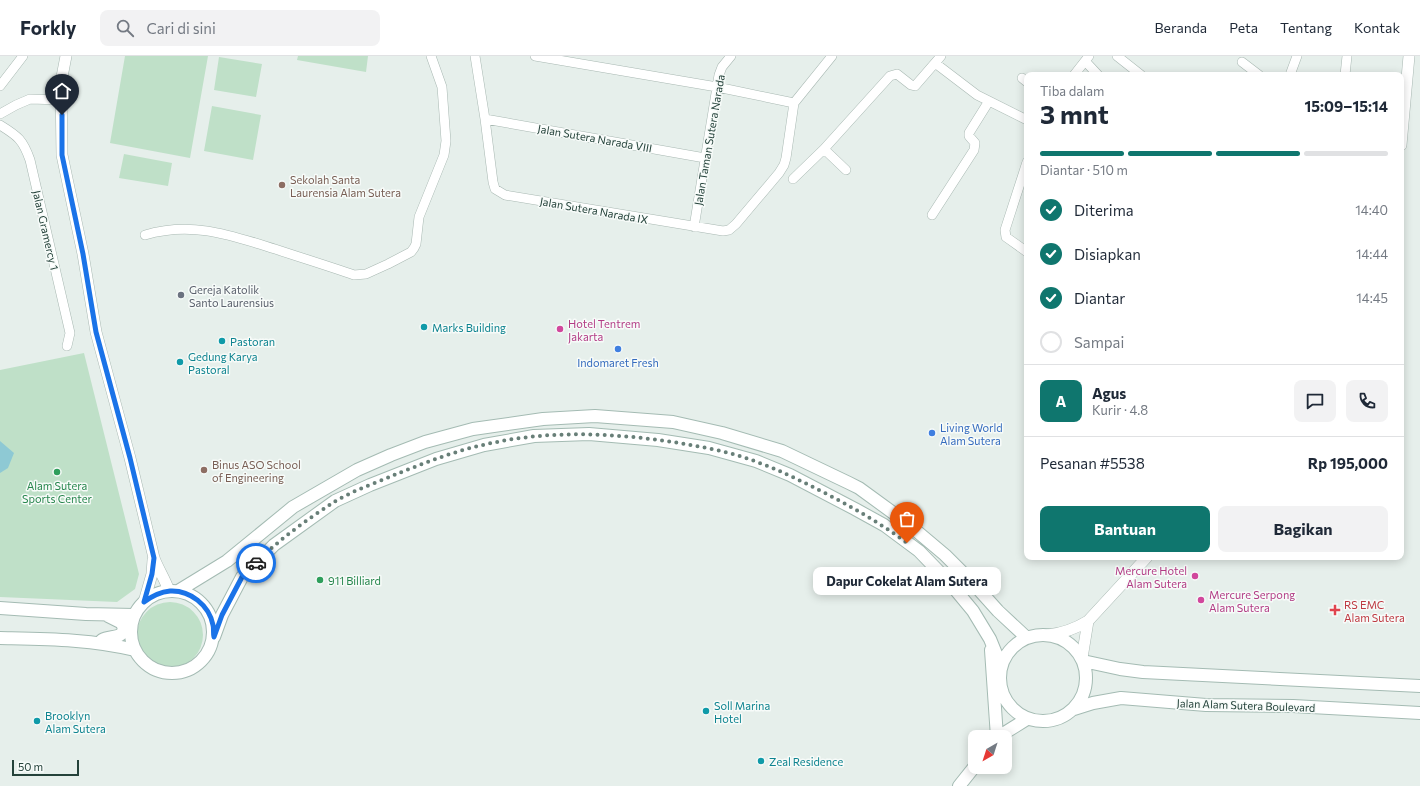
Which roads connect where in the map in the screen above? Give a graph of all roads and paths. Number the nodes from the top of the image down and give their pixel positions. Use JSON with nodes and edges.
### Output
{"nodes":[{"id":1,"x":23,"y":56,"type":"edge"},
{"id":2,"x":66,"y":56,"type":"edge"},
{"id":3,"x":431,"y":56,"type":"edge"},
{"id":4,"x":475,"y":56,"type":"edge"},
{"id":5,"x":535,"y":56,"type":"edge"},
{"id":6,"x":731,"y":56,"type":"edge"},
{"id":7,"x":832,"y":56,"type":"edge"},
{"id":8,"x":1117,"y":56,"type":"edge"},
{"id":9,"x":1297,"y":56,"type":"edge"},
{"id":10,"x":1348,"y":56,"type":"edge"},
{"id":11,"x":1409,"y":56,"type":"edge"},
{"id":12,"x":1087,"y":58,"type":"edge"},
{"id":13,"x":938,"y":60,"type":"edge"},
{"id":14,"x":1242,"y":62,"type":"dead end"},
{"id":15,"x":1076,"y":72,"type":"edge"},
{"id":16,"x":1096,"y":72,"type":"edge"},
{"id":17,"x":1137,"y":72,"type":"edge"},
{"id":18,"x":1255,"y":72,"type":"edge"},
{"id":19,"x":1291,"y":72,"type":"edge"},
{"id":20,"x":1345,"y":72,"type":"edge"},
{"id":21,"x":0,"y":86,"type":"edge"},
{"id":22,"x":717,"y":87,"type":"junction"},
{"id":23,"x":61,"y":100,"type":"junction"},
{"id":24,"x":989,"y":101,"type":"junction"},
{"id":25,"x":794,"y":102,"type":"junction"},
{"id":26,"x":1404,"y":112,"type":"edge"},
{"id":27,"x":0,"y":114,"type":"edge"},
{"id":28,"x":1024,"y":118,"type":"edge"},
{"id":29,"x":485,"y":119,"type":"junction"},
{"id":30,"x":0,"y":125,"type":"edge"},
{"id":31,"x":824,"y":149,"type":"junction"},
{"id":32,"x":705,"y":158,"type":"junction"},
{"id":33,"x":846,"y":170,"type":"dead end"},
{"id":34,"x":1024,"y":171,"type":"edge"},
{"id":35,"x":793,"y":179,"type":"dead end"},
{"id":36,"x":932,"y":215,"type":"dead end"},
{"id":37,"x":694,"y":227,"type":"junction"},
{"id":38,"x":145,"y":235,"type":"dead end"},
{"id":39,"x":1024,"y":250,"type":"edge"},
{"id":40,"x":67,"y":346,"type":"dead end"},
{"id":41,"x":154,"y":558,"type":"junction"},
{"id":42,"x":1144,"y":560,"type":"edge"},
{"id":43,"x":174,"y":591,"type":"junction"},
{"id":44,"x":144,"y":602,"type":"junction"},
{"id":45,"x":0,"y":608,"type":"edge"},
{"id":46,"x":105,"y":614,"type":"junction"},
{"id":47,"x":134,"y":615,"type":"junction"},
{"id":48,"x":1088,"y":621,"type":"junction"},
{"id":49,"x":1048,"y":635,"type":"junction"},
{"id":50,"x":214,"y":637,"type":"junction"},
{"id":51,"x":0,"y":638,"type":"edge"},
{"id":52,"x":1027,"y":638,"type":"junction"},
{"id":53,"x":990,"y":639,"type":"junction"},
{"id":54,"x":98,"y":642,"type":"junction"},
{"id":55,"x":135,"y":650,"type":"junction"},
{"id":56,"x":1082,"y":659,"type":"junction"},
{"id":57,"x":1001,"y":666,"type":"junction"},
{"id":58,"x":1420,"y":686,"type":"edge"},
{"id":59,"x":1074,"y":709,"type":"junction"},
{"id":60,"x":1420,"y":713,"type":"edge"},
{"id":61,"x":1027,"y":719,"type":"junction"},
{"id":62,"x":996,"y":730,"type":"edge"},
{"id":63,"x":1009,"y":730,"type":"edge"},
{"id":64,"x":969,"y":774,"type":"edge"},
{"id":65,"x":959,"y":786,"type":"edge"}],
"edges":[{"from":1,"to":21,"type":"street"},
{"from":2,"to":23,"type":"street"},
{"from":3,"to":38,"type":"street"},
{"from":4,"to":29,"type":"street"},
{"from":5,"to":22,"type":"street"},
{"from":6,"to":22,"type":"street","name":"Jalan Taman Sutera Narada"},
{"from":7,"to":25,"type":"street"},
{"from":8,"to":17,"type":"street"},
{"from":9,"to":19,"type":"street"},
{"from":10,"to":20,"type":"street"},
{"from":11,"to":26,"type":"street"},
{"from":12,"to":15,"type":"street"},
{"from":12,"to":16,"type":"street"},
{"from":13,"to":24,"type":"street"},
{"from":13,"to":31,"type":"street"},
{"from":14,"to":18,"type":"street"},
{"from":22,"to":25,"type":"street"},
{"from":22,"to":32,"type":"street","name":"Jalan Taman Sutera Narada"},
{"from":23,"to":27,"type":"street"},
{"from":23,"to":41,"type":"street"},
{"from":24,"to":28,"type":"street"},
{"from":24,"to":36,"type":"street"},
{"from":25,"to":37,"type":"street","name":"Jalan Sutera Narada IX"},
{"from":29,"to":32,"type":"street","name":"Jalan Sutera Narada VIII"},
{"from":29,"to":37,"type":"street","name":"Jalan Sutera Narada IX"},
{"from":30,"to":40,"type":"street","name":"Jalan Gramercy 1"},
{"from":31,"to":33,"type":"street"},
{"from":31,"to":35,"type":"street"},
{"from":32,"to":37,"type":"street","name":"Jalan Taman Sutera Narada"},
{"from":34,"to":39,"type":"street"},
{"from":41,"to":43,"type":"street"},
{"from":41,"to":44,"type":"street"},
{"from":42,"to":48,"type":"street"},
{"from":43,"to":44,"type":"main road"},
{"from":43,"to":50,"type":"main road"},
{"from":43,"to":52,"type":"main road"},
{"from":44,"to":47,"type":"main road"},
{"from":45,"to":46,"type":"main road"},
{"from":46,"to":47,"type":"main road"},
{"from":46,"to":54,"type":"main road"},
{"from":47,"to":55,"type":"main road"},
{"from":48,"to":49,"type":"street"},
{"from":48,"to":56,"type":"street"},
{"from":49,"to":52,"type":"main road"},
{"from":49,"to":56,"type":"main road"},
{"from":50,"to":53,"type":"main road"},
{"from":50,"to":55,"type":"main road"},
{"from":51,"to":54,"type":"main road"},
{"from":52,"to":57,"type":"main road"},
{"from":53,"to":57,"type":"main road"},
{"from":53,"to":62,"type":"main road"},
{"from":54,"to":55,"type":"main road"},
{"from":56,"to":58,"type":"main road"},
{"from":56,"to":59,"type":"main road"},
{"from":57,"to":61,"type":"main road"},
{"from":59,"to":60,"type":"main road","name":"Jalan Alam Sutera Boulevard"},
{"from":59,"to":61,"type":"main road"},
{"from":61,"to":63,"type":"main road"},
{"from":64,"to":65,"type":"main road"}]}
